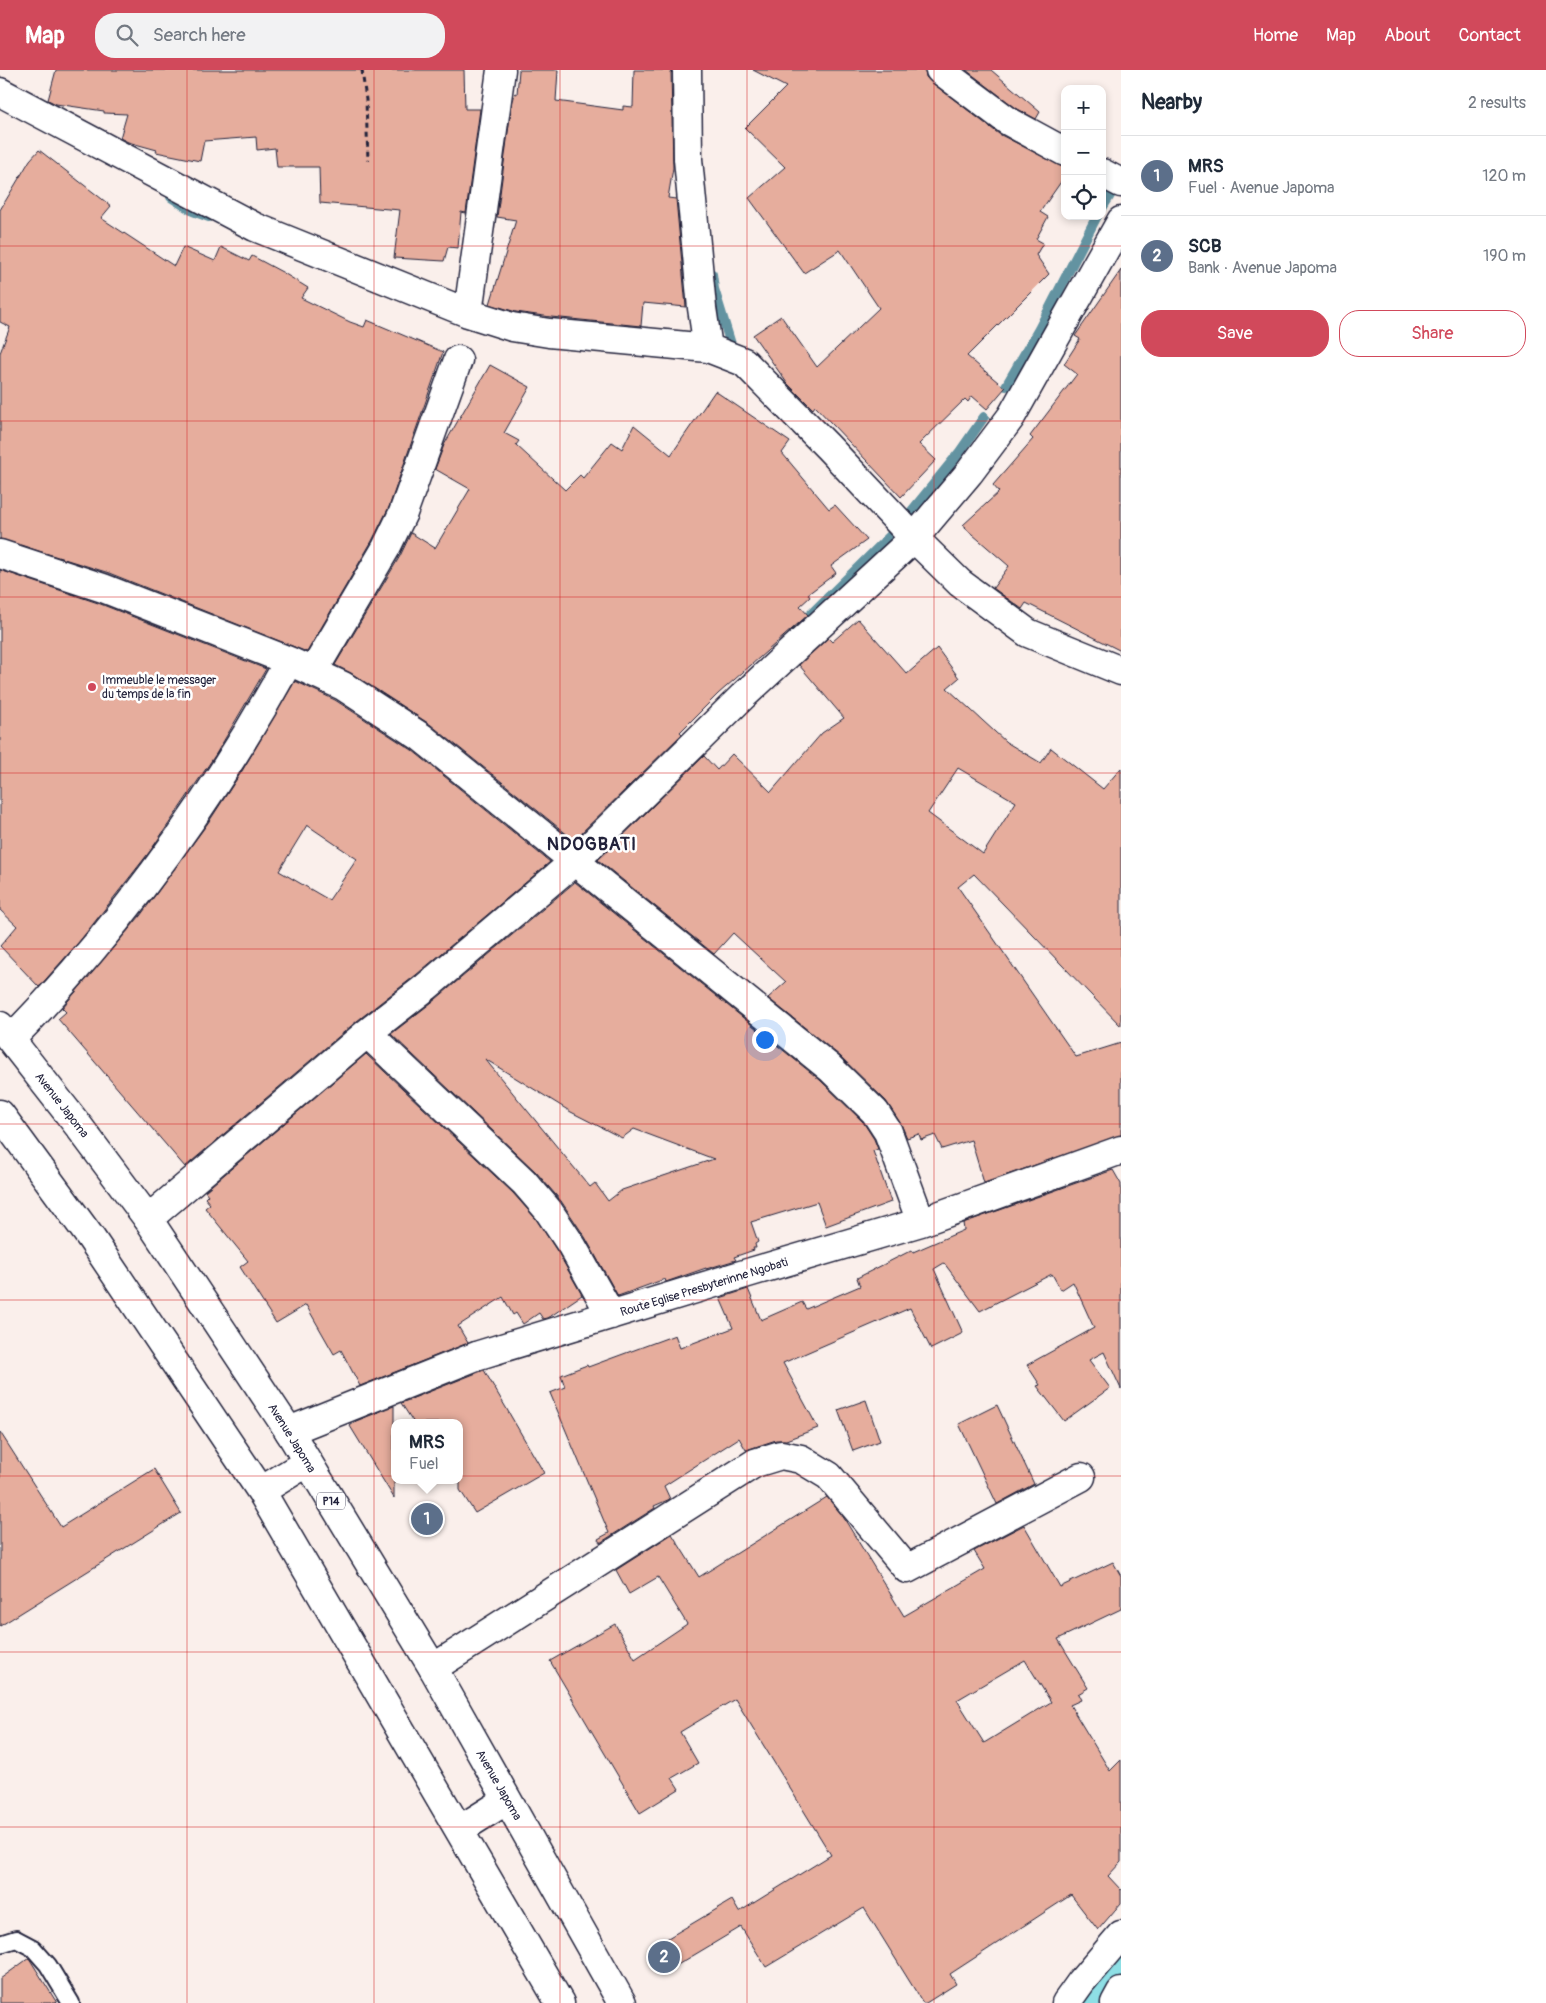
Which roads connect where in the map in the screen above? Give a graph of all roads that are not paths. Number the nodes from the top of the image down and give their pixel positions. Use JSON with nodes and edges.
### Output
{"nodes":[{"id":1,"x":501,"y":70,"type":"edge"},
{"id":2,"x":687,"y":70,"type":"edge"},
{"id":3,"x":940,"y":70,"type":"edge"},
{"id":4,"x":0,"y":92,"type":"edge"},
{"id":5,"x":1061,"y":150,"type":"edge"},
{"id":6,"x":1106,"y":174,"type":"edge"},
{"id":7,"x":1121,"y":183,"type":"edge"},
{"id":8,"x":1121,"y":221,"type":"edge"},
{"id":9,"x":468,"y":313,"type":"junction"},
{"id":10,"x":708,"y":348,"type":"junction"},
{"id":11,"x":458,"y":360,"type":"dead end"},
{"id":12,"x":914,"y":538,"type":"junction"},
{"id":13,"x":0,"y":554,"type":"edge"},
{"id":14,"x":301,"y":666,"type":"junction"},
{"id":15,"x":1121,"y":671,"type":"edge"},
{"id":16,"x":576,"y":861,"type":"junction"},
{"id":17,"x":5,"y":1032,"type":"edge"},
{"id":18,"x":367,"y":1033,"type":"junction"},
{"id":19,"x":0,"y":1114,"type":"edge"},
{"id":20,"x":1121,"y":1150,"type":"edge"},
{"id":21,"x":148,"y":1219,"type":"junction"},
{"id":22,"x":921,"y":1222,"type":"junction"},
{"id":23,"x":611,"y":1315,"type":"junction"},
{"id":24,"x":289,"y":1431,"type":"junction"},
{"id":25,"x":308,"y":1462,"type":"junction"},
{"id":26,"x":1080,"y":1477,"type":"dead end"},
{"id":27,"x":260,"y":1491,"type":"junction"},
{"id":28,"x":433,"y":1668,"type":"junction"},
{"id":29,"x":507,"y":1800,"type":"junction"},
{"id":30,"x":459,"y":1830,"type":"junction"},
{"id":31,"x":1121,"y":1935,"type":"edge"},
{"id":32,"x":0,"y":1944,"type":"edge"},
{"id":33,"x":1121,"y":1992,"type":"edge"},
{"id":34,"x":71,"y":2003,"type":"edge"},
{"id":35,"x":560,"y":2003,"type":"edge"},
{"id":36,"x":622,"y":2003,"type":"edge"},
{"id":37,"x":1066,"y":2003,"type":"edge"},
{"id":38,"x":1115,"y":2003,"type":"edge"}],
"edges":[{"from":1,"to":9,"type":"street"},
{"from":2,"to":10,"type":"street"},
{"from":3,"to":5,"type":"street"},
{"from":4,"to":9,"type":"street"},
{"from":6,"to":7,"type":"street"},
{"from":8,"to":12,"type":"street"},
{"from":9,"to":10,"type":"street"},
{"from":10,"to":12,"type":"street"},
{"from":11,"to":14,"type":"street"},
{"from":12,"to":15,"type":"street"},
{"from":12,"to":16,"type":"street"},
{"from":13,"to":14,"type":"street"},
{"from":14,"to":16,"type":"street"},
{"from":14,"to":17,"type":"street"},
{"from":16,"to":18,"type":"street"},
{"from":16,"to":22,"type":"street"},
{"from":17,"to":21,"type":"street","name":"Avenue Japoma","number":"P14"},
{"from":18,"to":21,"type":"street"},
{"from":18,"to":23,"type":"street"},
{"from":19,"to":27,"type":"street"},
{"from":20,"to":22,"type":"street","name":"Route Eglise Presbyterinne Ngobati"},
{"from":21,"to":24,"type":"street","name":"Avenue Japoma","number":"P14"},
{"from":22,"to":23,"type":"street","name":"Route Eglise Presbyterinne Ngobati"},
{"from":23,"to":24,"type":"street","name":"Route Eglise Presbyterinne Ngobati"},
{"from":24,"to":25,"type":"street","name":"Avenue Japoma","number":"P14"},
{"from":25,"to":27,"type":"street"},
{"from":25,"to":28,"type":"street","name":"Avenue Japoma","number":"P14"},
{"from":26,"to":28,"type":"street"},
{"from":27,"to":30,"type":"street"},
{"from":28,"to":29,"type":"street","name":"Avenue Japoma","number":"P14"},
{"from":29,"to":30,"type":"street"},
{"from":29,"to":36,"type":"street","name":"Avenue Japoma","number":"P14"},
{"from":30,"to":35,"type":"street"},
{"from":31,"to":37,"type":"street"},
{"from":32,"to":34,"type":"lane"},
{"from":33,"to":38,"type":"street"}]}
